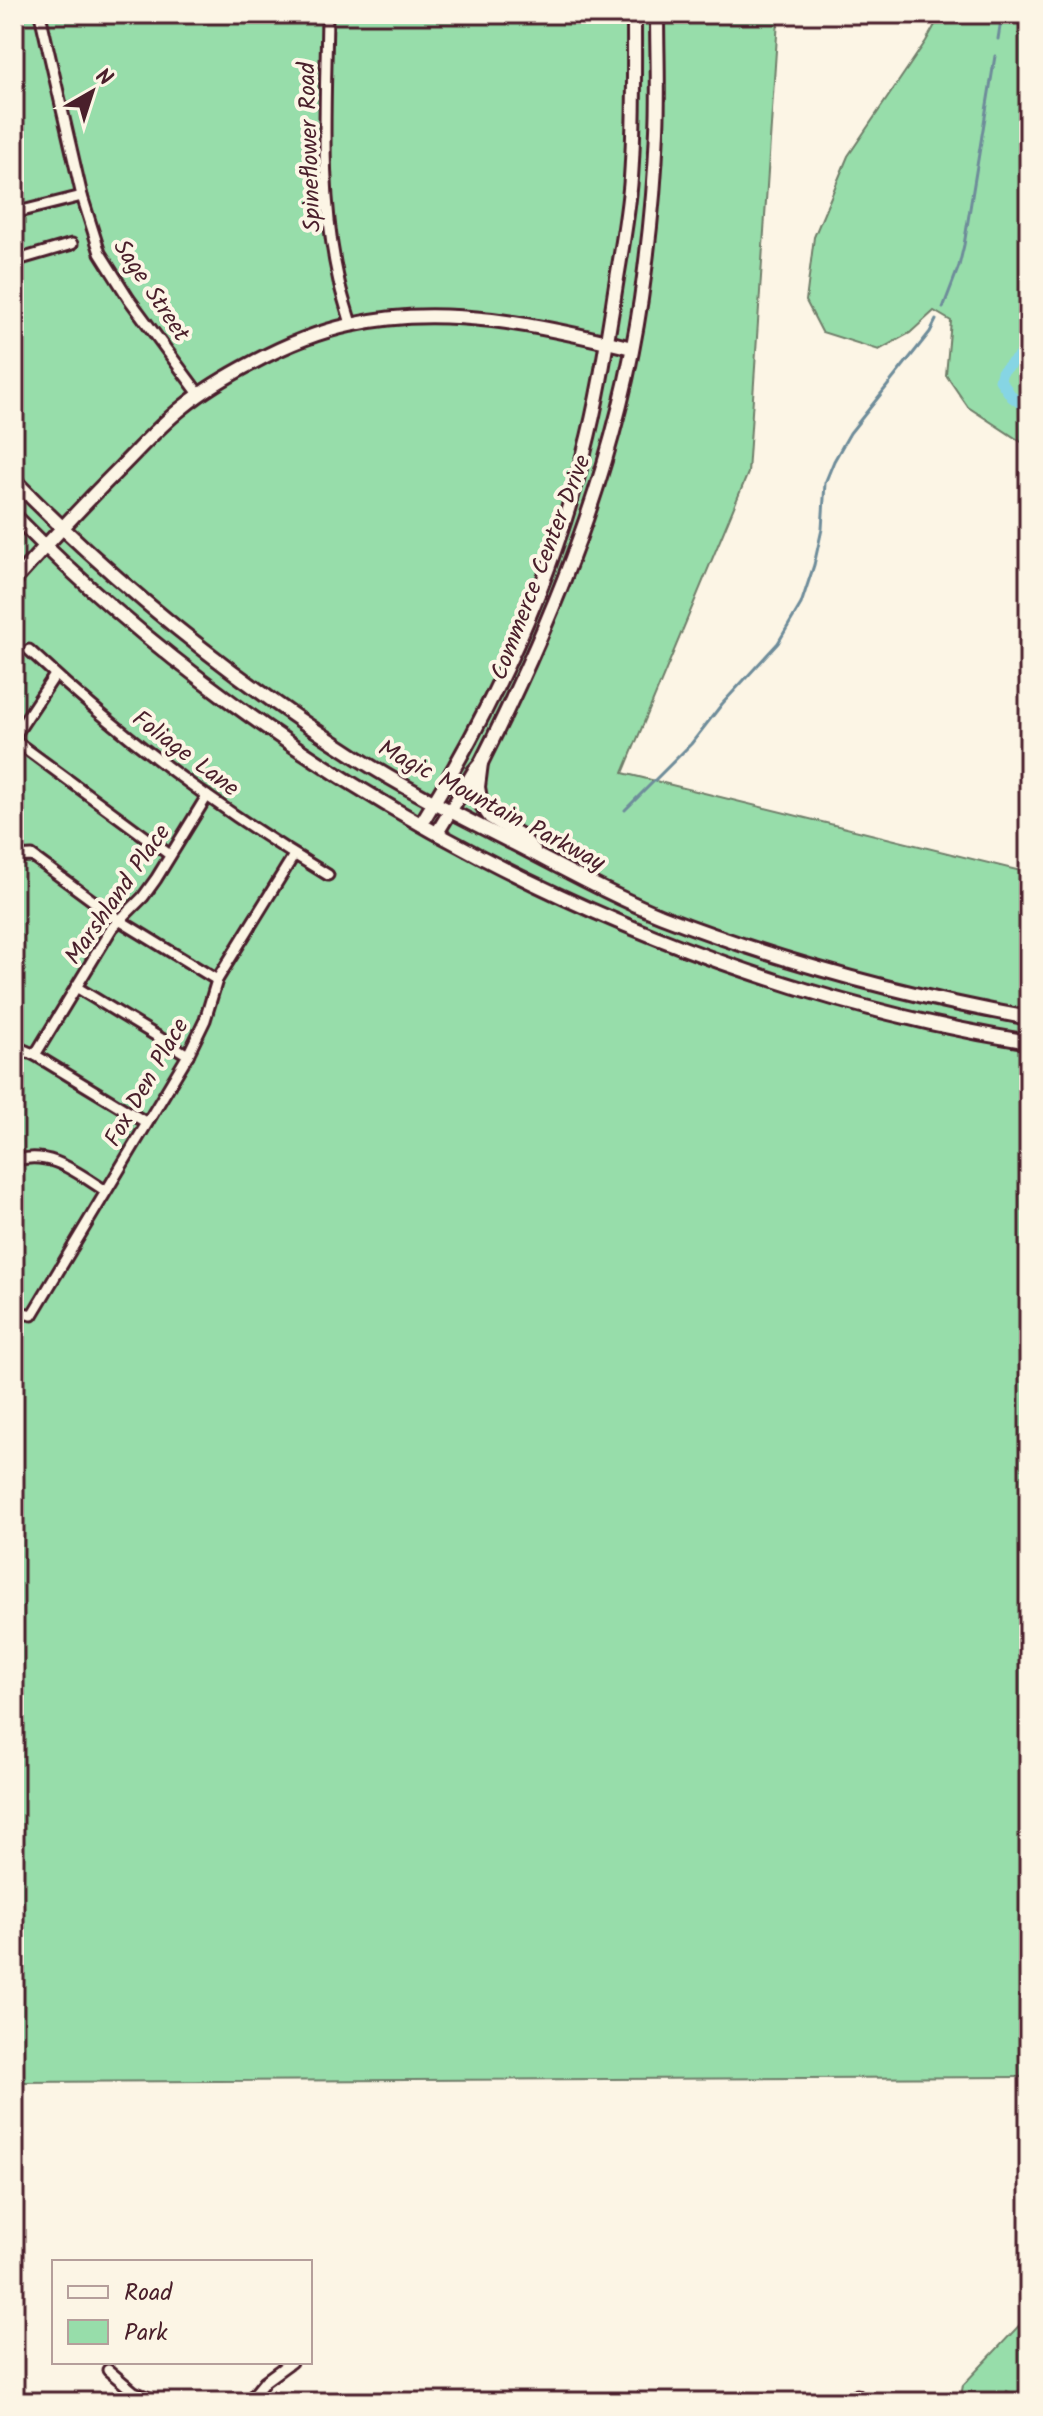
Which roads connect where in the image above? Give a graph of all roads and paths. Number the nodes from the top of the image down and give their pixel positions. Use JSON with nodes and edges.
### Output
{"nodes":[{"id":1,"x":40,"y":14,"type":"edge"},
{"id":2,"x":327,"y":14,"type":"edge"},
{"id":3,"x":634,"y":14,"type":"edge"},
{"id":4,"x":657,"y":14,"type":"edge"},
{"id":5,"x":82,"y":196,"type":"junction"},
{"id":6,"x":14,"y":213,"type":"edge"},
{"id":7,"x":72,"y":244,"type":"dead end"},
{"id":8,"x":14,"y":261,"type":"edge"},
{"id":9,"x":351,"y":324,"type":"junction"},
{"id":10,"x":607,"y":342,"type":"junction"},
{"id":11,"x":632,"y":348,"type":"junction"},
{"id":12,"x":199,"y":394,"type":"junction"},
{"id":13,"x":14,"y":480,"type":"edge"},
{"id":14,"x":14,"y":515,"type":"edge"},
{"id":15,"x":62,"y":528,"type":"junction"},
{"id":16,"x":45,"y":546,"type":"junction"},
{"id":17,"x":14,"y":581,"type":"edge"},
{"id":18,"x":29,"y":650,"type":"dead end"},
{"id":19,"x":55,"y":675,"type":"junction"},
{"id":20,"x":14,"y":739,"type":"edge"},
{"id":21,"x":481,"y":763,"type":"junction"},
{"id":22,"x":207,"y":796,"type":"junction"},
{"id":23,"x":434,"y":803,"type":"junction"},
{"id":24,"x":450,"y":811,"type":"junction"},
{"id":25,"x":421,"y":824,"type":"junction"},
{"id":26,"x":437,"y":833,"type":"junction"},
{"id":27,"x":170,"y":855,"type":"junction"},
{"id":28,"x":294,"y":855,"type":"junction"},
{"id":29,"x":14,"y":857,"type":"edge"},
{"id":30,"x":542,"y":858,"type":"junction"},
{"id":31,"x":328,"y":875,"type":"dead end"},
{"id":32,"x":119,"y":920,"type":"junction"},
{"id":33,"x":217,"y":980,"type":"junction"},
{"id":34,"x":76,"y":987,"type":"junction"},
{"id":35,"x":1029,"y":1018,"type":"edge"},
{"id":36,"x":1029,"y":1042,"type":"edge"},
{"id":37,"x":14,"y":1046,"type":"edge"},
{"id":38,"x":35,"y":1055,"type":"junction"},
{"id":39,"x":188,"y":1055,"type":"junction"},
{"id":40,"x":147,"y":1123,"type":"junction"},
{"id":41,"x":14,"y":1161,"type":"edge"},
{"id":42,"x":106,"y":1191,"type":"junction"},
{"id":43,"x":17,"y":1312,"type":"edge"},
{"id":44,"x":288,"y":2364,"type":"edge"},
{"id":45,"x":108,"y":2370,"type":"dead end"},
{"id":46,"x":159,"y":2402,"type":"edge"},
{"id":47,"x":248,"y":2402,"type":"edge"}],
"edges":[{"from":1,"to":5,"type":"street","name":"Sage Street"},
{"from":2,"to":9,"type":"street","name":"Spineflower Road"},
{"from":3,"to":10,"type":"main road","name":"Commerce Center Drive"},
{"from":4,"to":11,"type":"main road","name":"Commerce Center Drive"},
{"from":5,"to":6,"type":"street"},
{"from":5,"to":12,"type":"street","name":"Sage Street"},
{"from":7,"to":8,"type":"street"},
{"from":9,"to":10,"type":"main road"},
{"from":9,"to":12,"type":"main road"},
{"from":10,"to":11,"type":"main road"},
{"from":10,"to":23,"type":"main road","name":"Commerce Center Drive"},
{"from":11,"to":21,"type":"main road","name":"Commerce Center Drive"},
{"from":12,"to":15,"type":"main road"},
{"from":13,"to":15,"type":"main road","name":"Magic Mountain Parkway"},
{"from":14,"to":16,"type":"main road","name":"Magic Mountain Parkway"},
{"from":15,"to":16,"type":"main road"},
{"from":15,"to":23,"type":"main road","name":"Magic Mountain Parkway"},
{"from":16,"to":17,"type":"main road"},
{"from":16,"to":25,"type":"main road","name":"Magic Mountain Parkway"},
{"from":18,"to":19,"type":"street","name":"Foliage Lane"},
{"from":19,"to":20,"type":"street"},
{"from":19,"to":22,"type":"street","name":"Foliage Lane"},
{"from":20,"to":27,"type":"street"},
{"from":21,"to":24,"type":"main road","name":"Commerce Center Drive"},
{"from":21,"to":30,"type":"main road"},
{"from":22,"to":27,"type":"street","name":"Marshland Place"},
{"from":22,"to":28,"type":"street","name":"Foliage Lane"},
{"from":23,"to":24,"type":"main road","name":"Magic Mountain Parkway"},
{"from":23,"to":25,"type":"main road","name":"Commerce Center Drive"},
{"from":24,"to":26,"type":"main road","name":"Commerce Center Drive"},
{"from":24,"to":30,"type":"main road","name":"Magic Mountain Parkway"},
{"from":25,"to":26,"type":"main road","name":"Magic Mountain Parkway"},
{"from":26,"to":36,"type":"main road","name":"Magic Mountain Parkway"},
{"from":27,"to":32,"type":"street","name":"Marshland Place"},
{"from":28,"to":31,"type":"street","name":"Foliage Lane"},
{"from":28,"to":33,"type":"street","name":"Fox Den Place"},
{"from":29,"to":32,"type":"street"},
{"from":30,"to":35,"type":"main road","name":"Magic Mountain Parkway"},
{"from":32,"to":33,"type":"street"},
{"from":32,"to":34,"type":"street","name":"Marshland Place"},
{"from":33,"to":39,"type":"street","name":"Fox Den Place"},
{"from":34,"to":38,"type":"street","name":"Marshland Place"},
{"from":34,"to":39,"type":"street"},
{"from":37,"to":38,"type":"street"},
{"from":38,"to":40,"type":"street"},
{"from":39,"to":40,"type":"street","name":"Fox Den Place"},
{"from":40,"to":42,"type":"street","name":"Fox Den Place"},
{"from":41,"to":42,"type":"street"},
{"from":42,"to":43,"type":"street","name":"Fox Den Place"},
{"from":44,"to":47,"type":"street"},
{"from":45,"to":46,"type":"street"}]}
